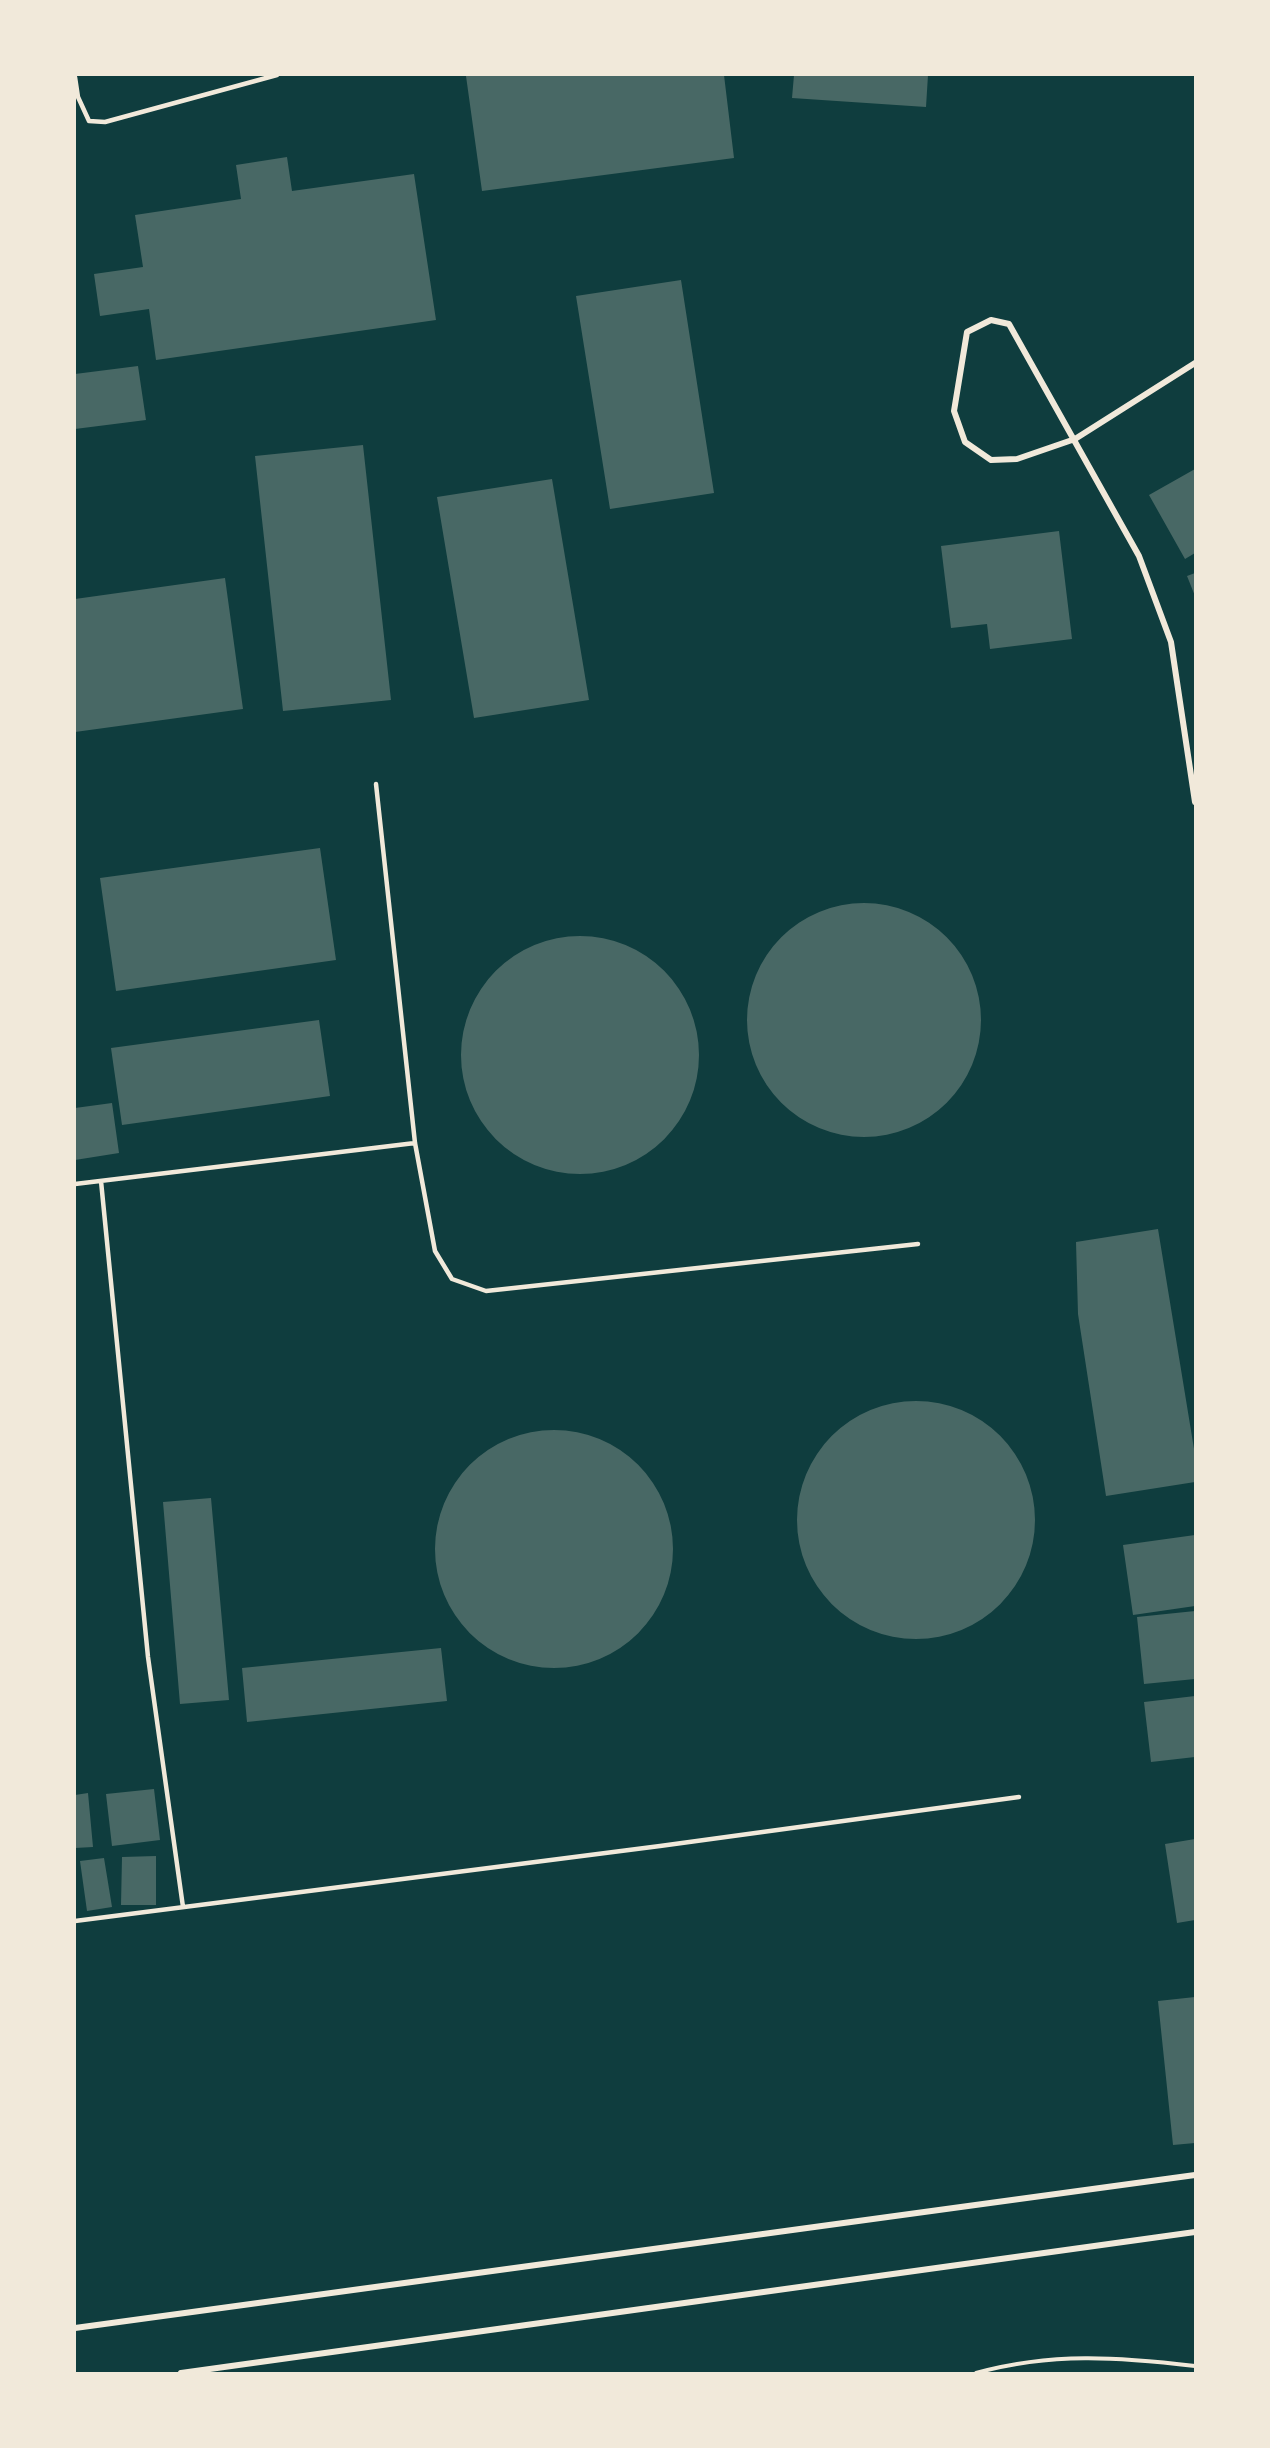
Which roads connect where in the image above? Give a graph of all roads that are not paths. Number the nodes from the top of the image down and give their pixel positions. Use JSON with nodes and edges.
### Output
{"nodes":[{"id":1,"x":277,"y":75,"type":"edge"},
{"id":2,"x":75,"y":77,"type":"edge"},
{"id":3,"x":1195,"y":363,"type":"edge"},
{"id":4,"x":1075,"y":439,"type":"junction"},
{"id":5,"x":376,"y":784,"type":"dead end"},
{"id":6,"x":1195,"y":802,"type":"edge"},
{"id":7,"x":415,"y":1143,"type":"junction"},
{"id":8,"x":101,"y":1181,"type":"junction"},
{"id":9,"x":75,"y":1184,"type":"edge"},
{"id":10,"x":918,"y":1244,"type":"dead end"},
{"id":11,"x":1019,"y":1797,"type":"dead end"},
{"id":12,"x":183,"y":1907,"type":"junction"},
{"id":13,"x":75,"y":1921,"type":"edge"},
{"id":14,"x":1195,"y":2175,"type":"edge"},
{"id":15,"x":1195,"y":2232,"type":"edge"},
{"id":16,"x":75,"y":2328,"type":"edge"},
{"id":17,"x":181,"y":2373,"type":"edge"}],
"edges":[{"from":1,"to":2,"type":"lane"},
{"from":3,"to":4,"type":"street"},
{"from":4,"to":4,"type":"street"},
{"from":4,"to":6,"type":"street"},
{"from":5,"to":7,"type":"lane"},
{"from":7,"to":8,"type":"lane"},
{"from":7,"to":10,"type":"lane"},
{"from":8,"to":9,"type":"lane"},
{"from":8,"to":12,"type":"lane"},
{"from":11,"to":12,"type":"lane"},
{"from":12,"to":13,"type":"lane"},
{"from":14,"to":16,"type":"street"},
{"from":15,"to":17,"type":"street"}]}
